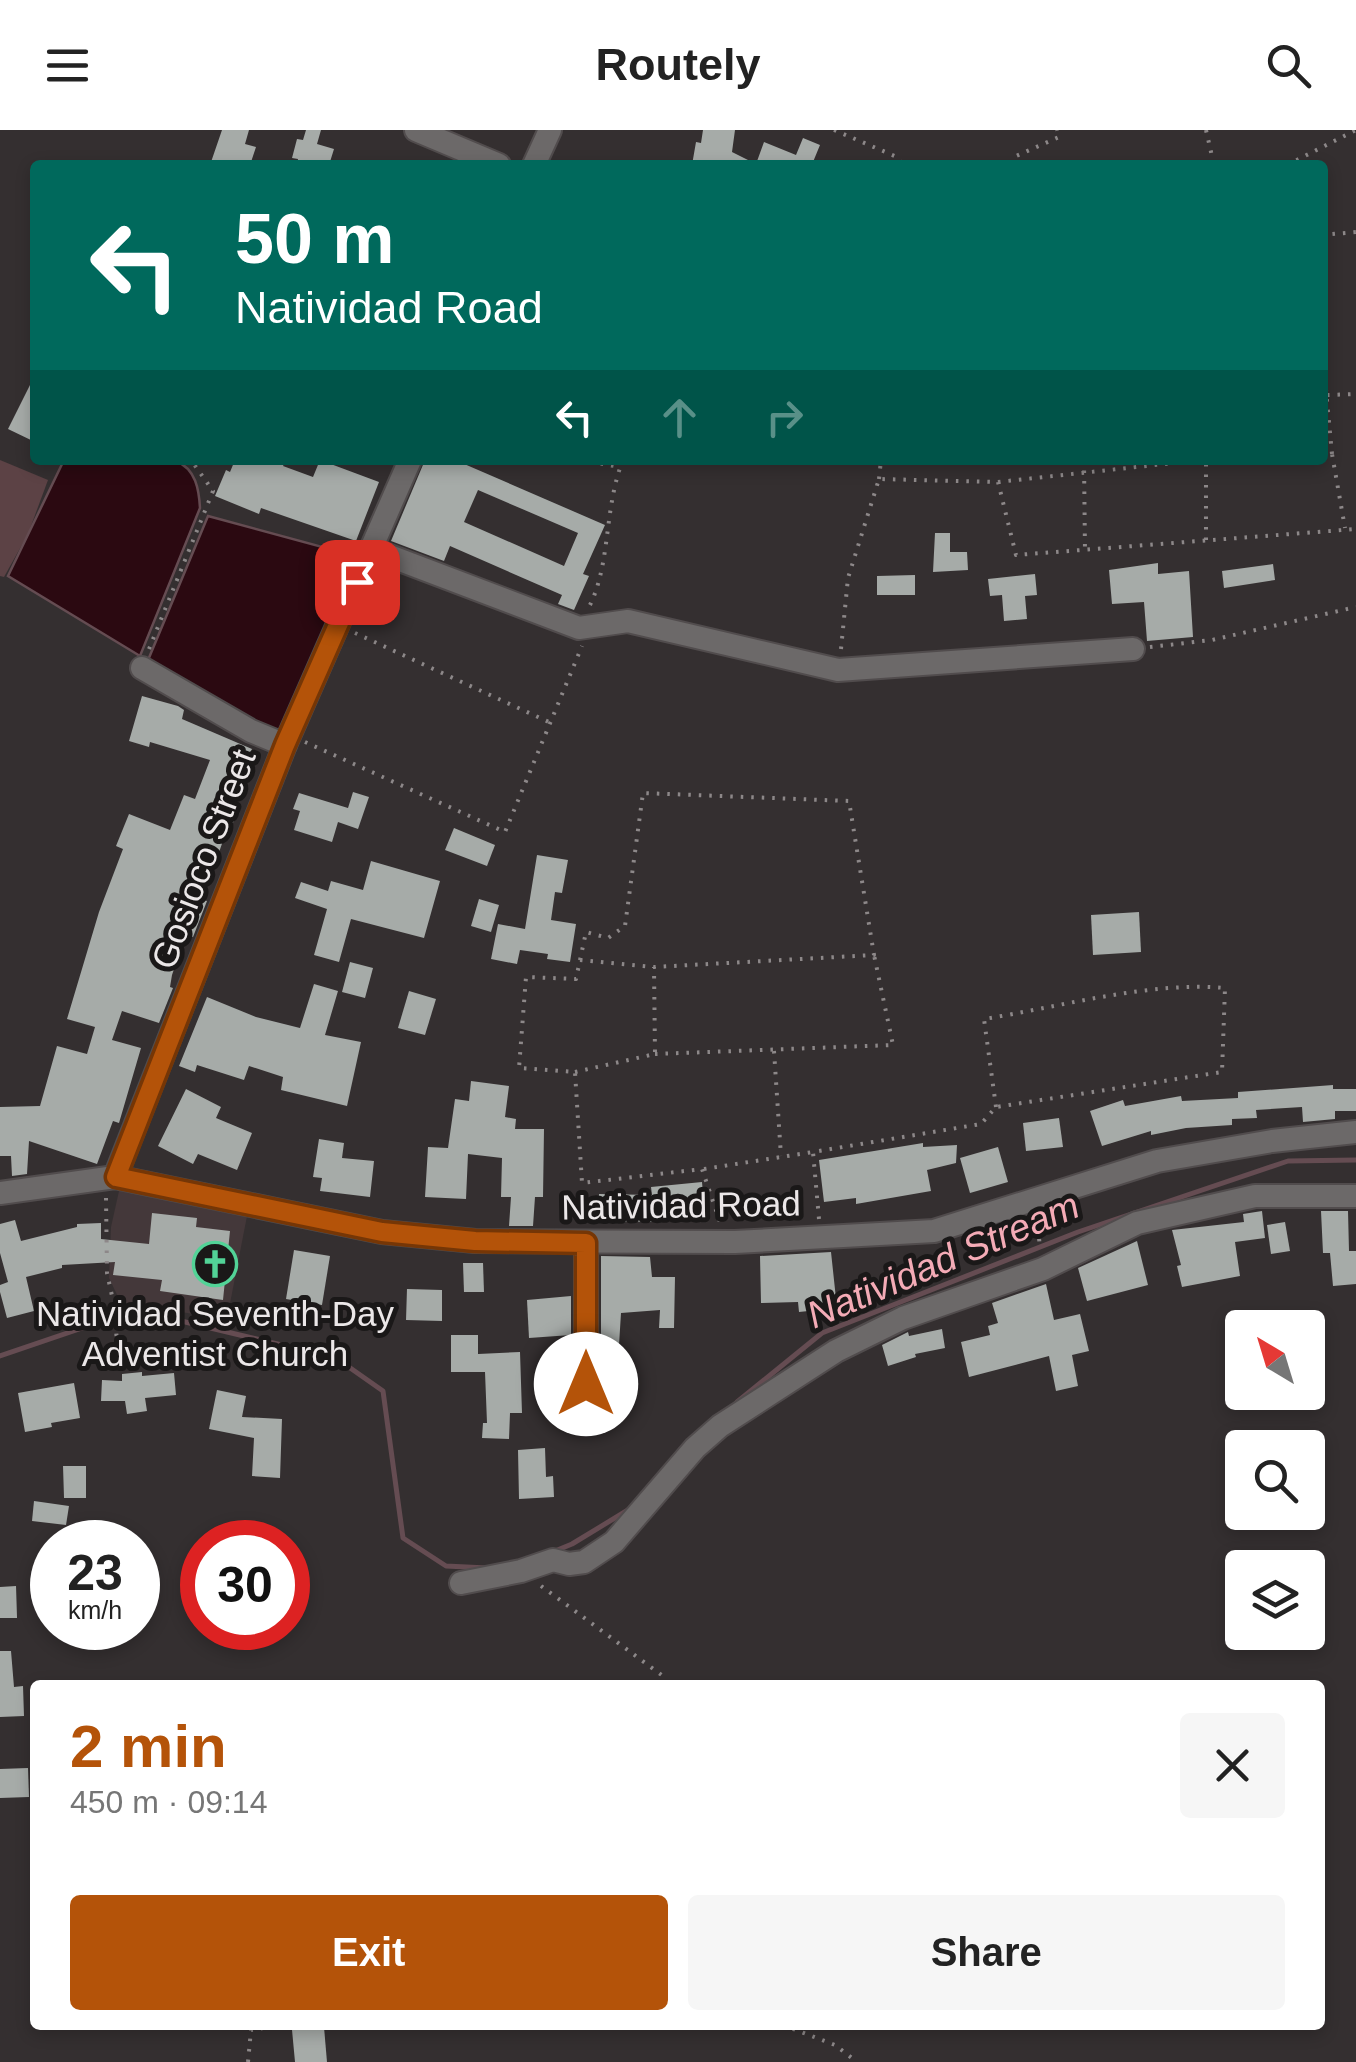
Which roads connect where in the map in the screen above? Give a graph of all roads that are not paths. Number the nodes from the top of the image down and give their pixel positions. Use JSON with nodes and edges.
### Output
{"nodes":[{"id":1,"x":416,"y":130,"type":"edge"},
{"id":2,"x":550,"y":130,"type":"edge"},
{"id":3,"x":488,"y":160,"type":"edge"},
{"id":4,"x":536,"y":160,"type":"edge"},
{"id":5,"x":408,"y":465,"type":"edge"},
{"id":6,"x":371,"y":549,"type":"junction"},
{"id":7,"x":1133,"y":649,"type":"road end"},
{"id":8,"x":142,"y":668,"type":"road end"},
{"id":9,"x":290,"y":741,"type":"junction"},
{"id":10,"x":1356,"y":1132,"type":"edge"},
{"id":11,"x":111,"y":1178,"type":"junction"},
{"id":12,"x":0,"y":1193,"type":"edge"},
{"id":13,"x":1356,"y":1196,"type":"edge"},
{"id":14,"x":586,"y":1243,"type":"junction"},
{"id":15,"x":586,"y":1384,"type":"dead end"},
{"id":16,"x":461,"y":1583,"type":"dead end"}],
"edges":[{"from":1,"to":3,"type":"street"},
{"from":2,"to":4,"type":"street"},
{"from":5,"to":6,"type":"street","name":"Gosioco Street"},
{"from":6,"to":7,"type":"street"},
{"from":6,"to":9,"type":"street","name":"Gosioco Street"},
{"from":8,"to":9,"type":"street"},
{"from":9,"to":11,"type":"street","name":"Gosioco Street"},
{"from":10,"to":14,"type":"street","name":"Natividad Road"},
{"from":11,"to":12,"type":"street","name":"Natividad Road"},
{"from":11,"to":14,"type":"street","name":"Natividad Road"},
{"from":13,"to":16,"type":"street"},
{"from":14,"to":15,"type":"street"}]}
